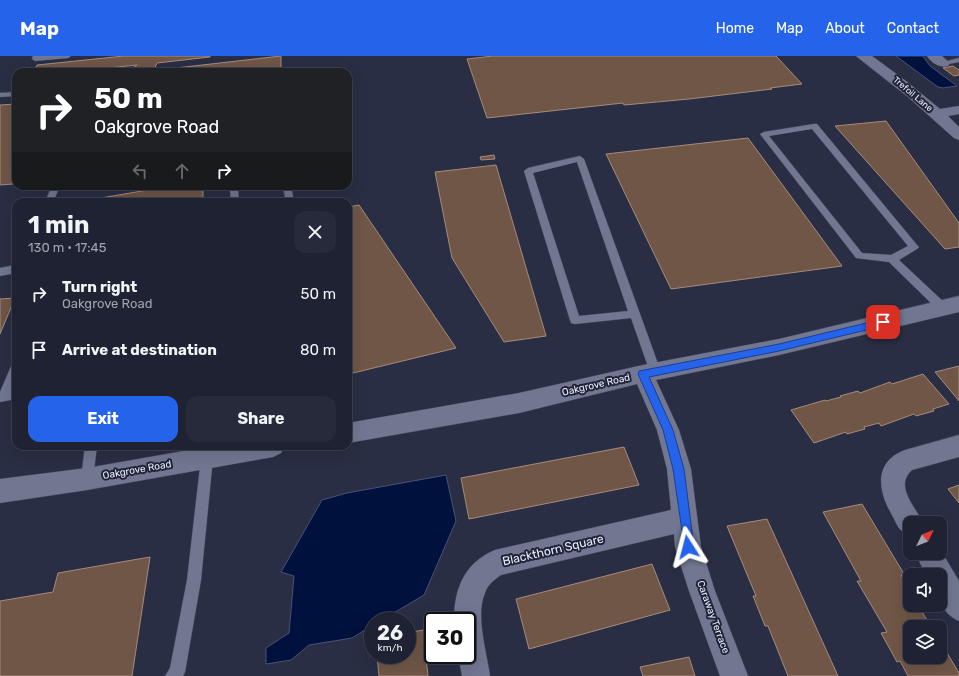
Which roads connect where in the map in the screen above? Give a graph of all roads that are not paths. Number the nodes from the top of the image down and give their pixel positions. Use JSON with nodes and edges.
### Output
{"nodes":[{"id":1,"x":36,"y":56,"type":"edge"},
{"id":2,"x":68,"y":56,"type":"edge"},
{"id":3,"x":863,"y":56,"type":"edge"},
{"id":4,"x":938,"y":59,"type":"edge"},
{"id":5,"x":959,"y":60,"type":"edge"},
{"id":6,"x":12,"y":94,"type":"edge"},
{"id":7,"x":0,"y":95,"type":"edge"},
{"id":8,"x":959,"y":110,"type":"edge"},
{"id":9,"x":937,"y":114,"type":"junction"},
{"id":10,"x":959,"y":135,"type":"edge"},
{"id":11,"x":892,"y":259,"type":"junction"},
{"id":12,"x":12,"y":270,"type":"edge"},
{"id":13,"x":0,"y":272,"type":"edge"},
{"id":14,"x":951,"y":306,"type":"edge"},
{"id":15,"x":634,"y":314,"type":"junction"},
{"id":16,"x":649,"y":373,"type":"junction"},
{"id":17,"x":12,"y":380,"type":"edge"},
{"id":18,"x":7,"y":396,"type":"edge"},
{"id":19,"x":352,"y":432,"type":"edge"},
{"id":20,"x":959,"y":446,"type":"edge"},
{"id":21,"x":90,"y":450,"type":"edge"},
{"id":22,"x":252,"y":450,"type":"edge"},
{"id":23,"x":207,"y":458,"type":"junction"},
{"id":24,"x":87,"y":478,"type":"junction"},
{"id":25,"x":0,"y":491,"type":"edge"},
{"id":26,"x":906,"y":516,"type":"edge"},
{"id":27,"x":684,"y":519,"type":"junction"},
{"id":28,"x":932,"y":560,"type":"edge"},
{"id":29,"x":959,"y":607,"type":"edge"},
{"id":30,"x":175,"y":674,"type":"edge"},
{"id":31,"x":476,"y":676,"type":"edge"},
{"id":32,"x":734,"y":676,"type":"edge"}],
"edges":[{"from":1,"to":2,"type":"lane"},
{"from":3,"to":9,"type":"street","name":"Trefoil Lane"},
{"from":4,"to":5,"type":"lane"},
{"from":6,"to":7,"type":"lane"},
{"from":8,"to":9,"type":"street"},
{"from":9,"to":10,"type":"street","name":"Trefoil Lane"},
{"from":11,"to":11,"type":"lane"},
{"from":11,"to":14,"type":"lane"},
{"from":12,"to":13,"type":"lane"},
{"from":14,"to":16,"type":"street","name":"Oakgrove Road"},
{"from":15,"to":15,"type":"lane"},
{"from":15,"to":16,"type":"lane"},
{"from":16,"to":19,"type":"street","name":"Oakgrove Road"},
{"from":16,"to":27,"type":"street","name":"Caraway Terrace"},
{"from":17,"to":18,"type":"lane"},
{"from":20,"to":26,"type":"street"},
{"from":21,"to":24,"type":"lane"},
{"from":22,"to":23,"type":"street","name":"Oakgrove Road"},
{"from":23,"to":24,"type":"street","name":"Oakgrove Road"},
{"from":23,"to":30,"type":"lane"},
{"from":24,"to":25,"type":"street","name":"Oakgrove Road"},
{"from":27,"to":31,"type":"street","name":"Blackthorn Square"},
{"from":27,"to":32,"type":"street","name":"Caraway Terrace"},
{"from":28,"to":29,"type":"street"}]}
